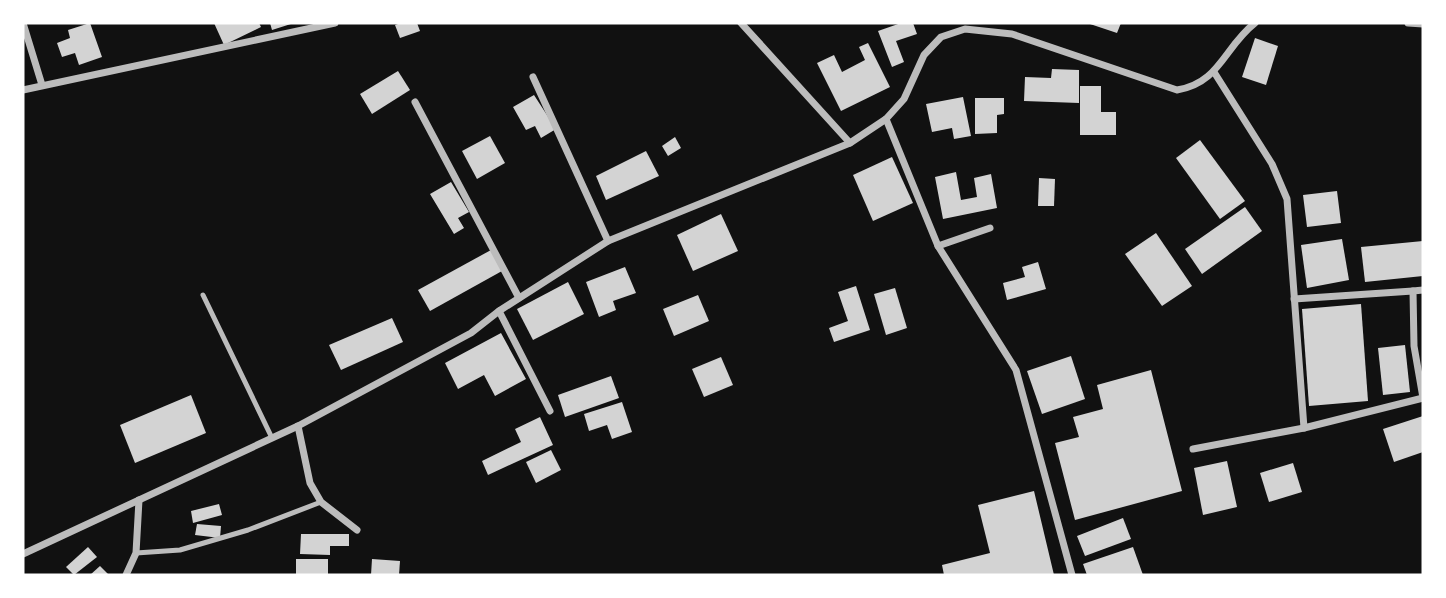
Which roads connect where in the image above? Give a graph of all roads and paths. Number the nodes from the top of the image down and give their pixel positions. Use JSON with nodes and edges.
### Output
{"nodes":[{"id":1,"x":23,"y":23,"type":"edge"},
{"id":2,"x":335,"y":23,"type":"edge"},
{"id":3,"x":741,"y":23,"type":"edge"},
{"id":4,"x":1255,"y":23,"type":"edge"},
{"id":5,"x":1408,"y":23,"type":"edge"},
{"id":6,"x":1423,"y":24,"type":"edge"},
{"id":7,"x":1214,"y":72,"type":"junction"},
{"id":8,"x":533,"y":77,"type":"dead end"},
{"id":9,"x":43,"y":85,"type":"junction"},
{"id":10,"x":23,"y":90,"type":"edge"},
{"id":11,"x":415,"y":102,"type":"dead end"},
{"id":12,"x":886,"y":119,"type":"junction"},
{"id":13,"x":850,"y":143,"type":"junction"},
{"id":14,"x":990,"y":228,"type":"dead end"},
{"id":15,"x":608,"y":241,"type":"junction"},
{"id":16,"x":938,"y":246,"type":"junction"},
{"id":17,"x":1423,"y":290,"type":"edge"},
{"id":18,"x":1413,"y":291,"type":"junction"},
{"id":19,"x":203,"y":295,"type":"dead end"},
{"id":20,"x":519,"y":298,"type":"junction"},
{"id":21,"x":1294,"y":299,"type":"junction"},
{"id":22,"x":499,"y":311,"type":"junction"},
{"id":23,"x":1423,"y":398,"type":"edge"},
{"id":24,"x":550,"y":411,"type":"dead end"},
{"id":25,"x":298,"y":426,"type":"junction"},
{"id":26,"x":1304,"y":428,"type":"junction"},
{"id":27,"x":272,"y":438,"type":"junction"},
{"id":28,"x":1193,"y":449,"type":"dead end"},
{"id":29,"x":139,"y":500,"type":"junction"},
{"id":30,"x":321,"y":502,"type":"junction"},
{"id":31,"x":357,"y":530,"type":"dead end"},
{"id":32,"x":136,"y":553,"type":"junction"},
{"id":33,"x":23,"y":554,"type":"edge"},
{"id":34,"x":126,"y":575,"type":"edge"},
{"id":35,"x":1072,"y":575,"type":"edge"}],
"edges":[{"from":1,"to":9,"type":"street"},
{"from":2,"to":9,"type":"street"},
{"from":3,"to":13,"type":"street"},
{"from":4,"to":7,"type":"street"},
{"from":5,"to":6,"type":"street"},
{"from":7,"to":12,"type":"street"},
{"from":7,"to":21,"type":"street"},
{"from":8,"to":15,"type":"street"},
{"from":9,"to":10,"type":"street"},
{"from":11,"to":20,"type":"street"},
{"from":12,"to":13,"type":"street"},
{"from":12,"to":16,"type":"street"},
{"from":13,"to":15,"type":"street"},
{"from":14,"to":16,"type":"street"},
{"from":15,"to":20,"type":"street"},
{"from":16,"to":35,"type":"street"},
{"from":17,"to":18,"type":"street"},
{"from":18,"to":21,"type":"street"},
{"from":18,"to":23,"type":"street"},
{"from":19,"to":27,"type":"lane"},
{"from":20,"to":22,"type":"street"},
{"from":21,"to":26,"type":"street"},
{"from":22,"to":24,"type":"street"},
{"from":22,"to":25,"type":"street"},
{"from":23,"to":26,"type":"street"},
{"from":25,"to":27,"type":"street"},
{"from":25,"to":30,"type":"street"},
{"from":26,"to":28,"type":"street"},
{"from":27,"to":29,"type":"street"},
{"from":29,"to":32,"type":"street"},
{"from":29,"to":33,"type":"street"},
{"from":30,"to":31,"type":"street"},
{"from":30,"to":32,"type":"lane"},
{"from":32,"to":34,"type":"street"}]}
